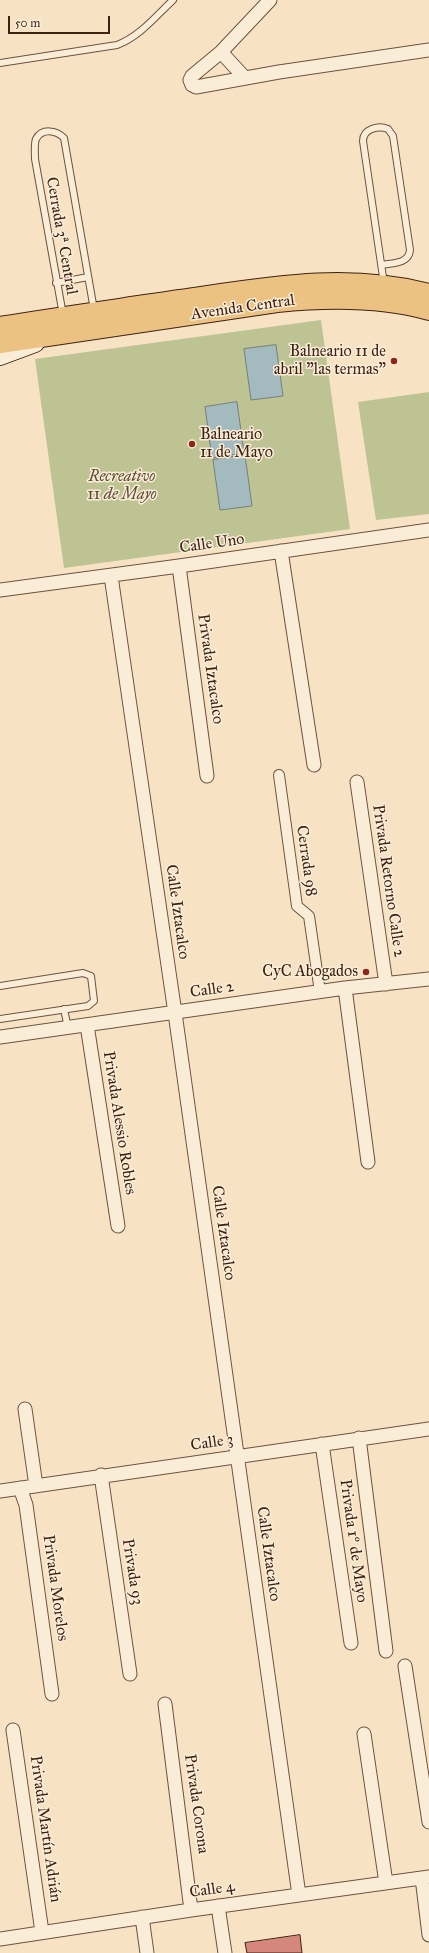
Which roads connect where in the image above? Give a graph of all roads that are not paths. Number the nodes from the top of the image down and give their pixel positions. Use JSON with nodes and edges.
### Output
{"nodes":[{"id":1,"x":173,"y":0,"type":"edge"},
{"id":2,"x":270,"y":0,"type":"edge"},
{"id":3,"x":429,"y":50,"type":"edge"},
{"id":4,"x":221,"y":52,"type":"junction"},
{"id":5,"x":0,"y":63,"type":"edge"},
{"id":6,"x":245,"y":78,"type":"junction"},
{"id":7,"x":382,"y":265,"type":"junction"},
{"id":8,"x":88,"y":277,"type":"junction"},
{"id":9,"x":56,"y":283,"type":"junction"},
{"id":10,"x":385,"y":287,"type":"junction"},
{"id":11,"x":428,"y":298,"type":"edge"},
{"id":12,"x":95,"y":313,"type":"junction"},
{"id":13,"x":0,"y":316,"type":"edge"},
{"id":14,"x":61,"y":326,"type":"junction"},
{"id":15,"x":0,"y":328,"type":"edge"},
{"id":16,"x":0,"y":343,"type":"edge"},
{"id":17,"x":0,"y":356,"type":"edge"},
{"id":18,"x":429,"y":530,"type":"edge"},
{"id":19,"x":281,"y":551,"type":"junction"},
{"id":20,"x":179,"y":566,"type":"junction"},
{"id":21,"x":111,"y":576,"type":"junction"},
{"id":22,"x":0,"y":590,"type":"edge"},
{"id":23,"x":314,"y":765,"type":"dead end"},
{"id":24,"x":279,"y":775,"type":"dead end"},
{"id":25,"x":207,"y":776,"type":"dead end"},
{"id":26,"x":357,"y":782,"type":"dead end"},
{"id":27,"x":429,"y":978,"type":"edge"},
{"id":28,"x":386,"y":984,"type":"junction"},
{"id":29,"x":0,"y":986,"type":"edge"},
{"id":30,"x":345,"y":988,"type":"junction"},
{"id":31,"x":320,"y":992,"type":"junction"},
{"id":32,"x":64,"y":1009,"type":"junction"},
{"id":33,"x":175,"y":1013,"type":"junction"},
{"id":34,"x":0,"y":1019,"type":"edge"},
{"id":35,"x":87,"y":1025,"type":"junction"},
{"id":36,"x":68,"y":1028,"type":"junction"},
{"id":37,"x":0,"y":1037,"type":"edge"},
{"id":38,"x":368,"y":1162,"type":"dead end"},
{"id":39,"x":118,"y":1226,"type":"dead end"},
{"id":40,"x":25,"y":1408,"type":"dead end"},
{"id":41,"x":429,"y":1429,"type":"edge"},
{"id":42,"x":358,"y":1438,"type":"junction"},
{"id":43,"x":322,"y":1444,"type":"junction"},
{"id":44,"x":237,"y":1457,"type":"junction"},
{"id":45,"x":101,"y":1475,"type":"junction"},
{"id":46,"x":36,"y":1486,"type":"junction"},
{"id":47,"x":20,"y":1488,"type":"junction"},
{"id":48,"x":0,"y":1491,"type":"edge"},
{"id":49,"x":351,"y":1643,"type":"dead end"},
{"id":50,"x":386,"y":1651,"type":"dead end"},
{"id":51,"x":405,"y":1666,"type":"dead end"},
{"id":52,"x":130,"y":1674,"type":"dead end"},
{"id":53,"x":52,"y":1694,"type":"dead end"},
{"id":54,"x":165,"y":1704,"type":"dead end"},
{"id":55,"x":13,"y":1730,"type":"dead end"},
{"id":56,"x":364,"y":1734,"type":"dead end"},
{"id":57,"x":429,"y":1822,"type":"edge"},
{"id":58,"x":425,"y":1878,"type":"edge"},
{"id":59,"x":386,"y":1883,"type":"junction"},
{"id":60,"x":299,"y":1895,"type":"junction"},
{"id":61,"x":218,"y":1906,"type":"junction"},
{"id":62,"x":191,"y":1910,"type":"junction"},
{"id":63,"x":142,"y":1917,"type":"junction"},
{"id":64,"x":42,"y":1932,"type":"junction"},
{"id":65,"x":429,"y":1934,"type":"edge"},
{"id":66,"x":0,"y":1939,"type":"edge"},
{"id":67,"x":147,"y":1953,"type":"edge"},
{"id":68,"x":225,"y":1953,"type":"edge"}],
"edges":[{"from":1,"to":5,"type":"lane"},
{"from":2,"to":4,"type":"street"},
{"from":3,"to":6,"type":"street"},
{"from":4,"to":6,"type":"street"},
{"from":4,"to":6,"type":"street"},
{"from":7,"to":7,"type":"lane"},
{"from":7,"to":10,"type":"lane"},
{"from":8,"to":9,"type":"lane"},
{"from":8,"to":9,"type":"lane","name":"Cerrada 3ª Central"},
{"from":8,"to":12,"type":"lane"},
{"from":9,"to":14,"type":"lane","name":"Cerrada 3ª Central"},
{"from":10,"to":11,"type":"main road","name":"Avenida Central"},
{"from":10,"to":12,"type":"main road","name":"Avenida Central"},
{"from":11,"to":14,"type":"main road","name":"Avenida Central"},
{"from":12,"to":14,"type":"main road","name":"Avenida Central"},
{"from":13,"to":14,"type":"main road","name":"Avenida Central"},
{"from":14,"to":15,"type":"main road","name":"Avenida Central"},
{"from":14,"to":16,"type":"main road","name":"Avenida Central"},
{"from":14,"to":17,"type":"main road","name":"Avenida Central"},
{"from":18,"to":19,"type":"street","name":"Calle Uno"},
{"from":19,"to":20,"type":"street","name":"Calle Uno"},
{"from":19,"to":23,"type":"street"},
{"from":20,"to":21,"type":"street","name":"Calle Uno"},
{"from":20,"to":25,"type":"street","name":"Privada Iztacalco"},
{"from":21,"to":22,"type":"street","name":"Calle Uno"},
{"from":21,"to":33,"type":"street","name":"Calle Iztacalco"},
{"from":24,"to":31,"type":"street","name":"Cerrada 98"},
{"from":26,"to":28,"type":"street","name":"Privada Retorno Calle 2"},
{"from":27,"to":28,"type":"street","name":"Calle 2"},
{"from":28,"to":30,"type":"street","name":"Calle 2"},
{"from":29,"to":32,"type":"lane"},
{"from":30,"to":31,"type":"street","name":"Calle 2"},
{"from":30,"to":38,"type":"street"},
{"from":31,"to":33,"type":"street","name":"Calle 2"},
{"from":32,"to":34,"type":"lane"},
{"from":32,"to":36,"type":"lane"},
{"from":33,"to":35,"type":"street","name":"Calle 2"},
{"from":33,"to":44,"type":"street","name":"Calle Iztacalco"},
{"from":35,"to":36,"type":"street","name":"Calle 2"},
{"from":35,"to":39,"type":"street","name":"Privada Alessio Robles"},
{"from":36,"to":37,"type":"street","name":"Calle 2"},
{"from":40,"to":46,"type":"street"},
{"from":41,"to":42,"type":"street","name":"Calle 3"},
{"from":42,"to":43,"type":"street","name":"Calle 3"},
{"from":42,"to":50,"type":"street"},
{"from":43,"to":44,"type":"street","name":"Calle 3"},
{"from":43,"to":49,"type":"street","name":"Privada 1º de Mayo"},
{"from":44,"to":45,"type":"street","name":"Calle 3"},
{"from":44,"to":60,"type":"street","name":"Calle Iztacalco"},
{"from":45,"to":46,"type":"street","name":"Calle 3"},
{"from":45,"to":52,"type":"street","name":"Privada 93"},
{"from":46,"to":47,"type":"street","name":"Calle 3"},
{"from":47,"to":48,"type":"street","name":"Calle 3"},
{"from":47,"to":53,"type":"street","name":"Privada Morelos"},
{"from":51,"to":57,"type":"street"},
{"from":54,"to":62,"type":"street","name":"Privada Corona"},
{"from":55,"to":64,"type":"street","name":"Privada Martín Adrián"},
{"from":56,"to":59,"type":"street"},
{"from":58,"to":59,"type":"street","name":"Calle 4"},
{"from":58,"to":65,"type":"street"},
{"from":59,"to":60,"type":"street","name":"Calle 4"},
{"from":60,"to":61,"type":"street","name":"Calle 4"},
{"from":61,"to":62,"type":"street","name":"Calle 4"},
{"from":61,"to":68,"type":"street"},
{"from":62,"to":63,"type":"street","name":"Calle 4"},
{"from":63,"to":64,"type":"street","name":"Calle 4"},
{"from":63,"to":67,"type":"street"},
{"from":64,"to":66,"type":"street","name":"Calle 4"}]}
